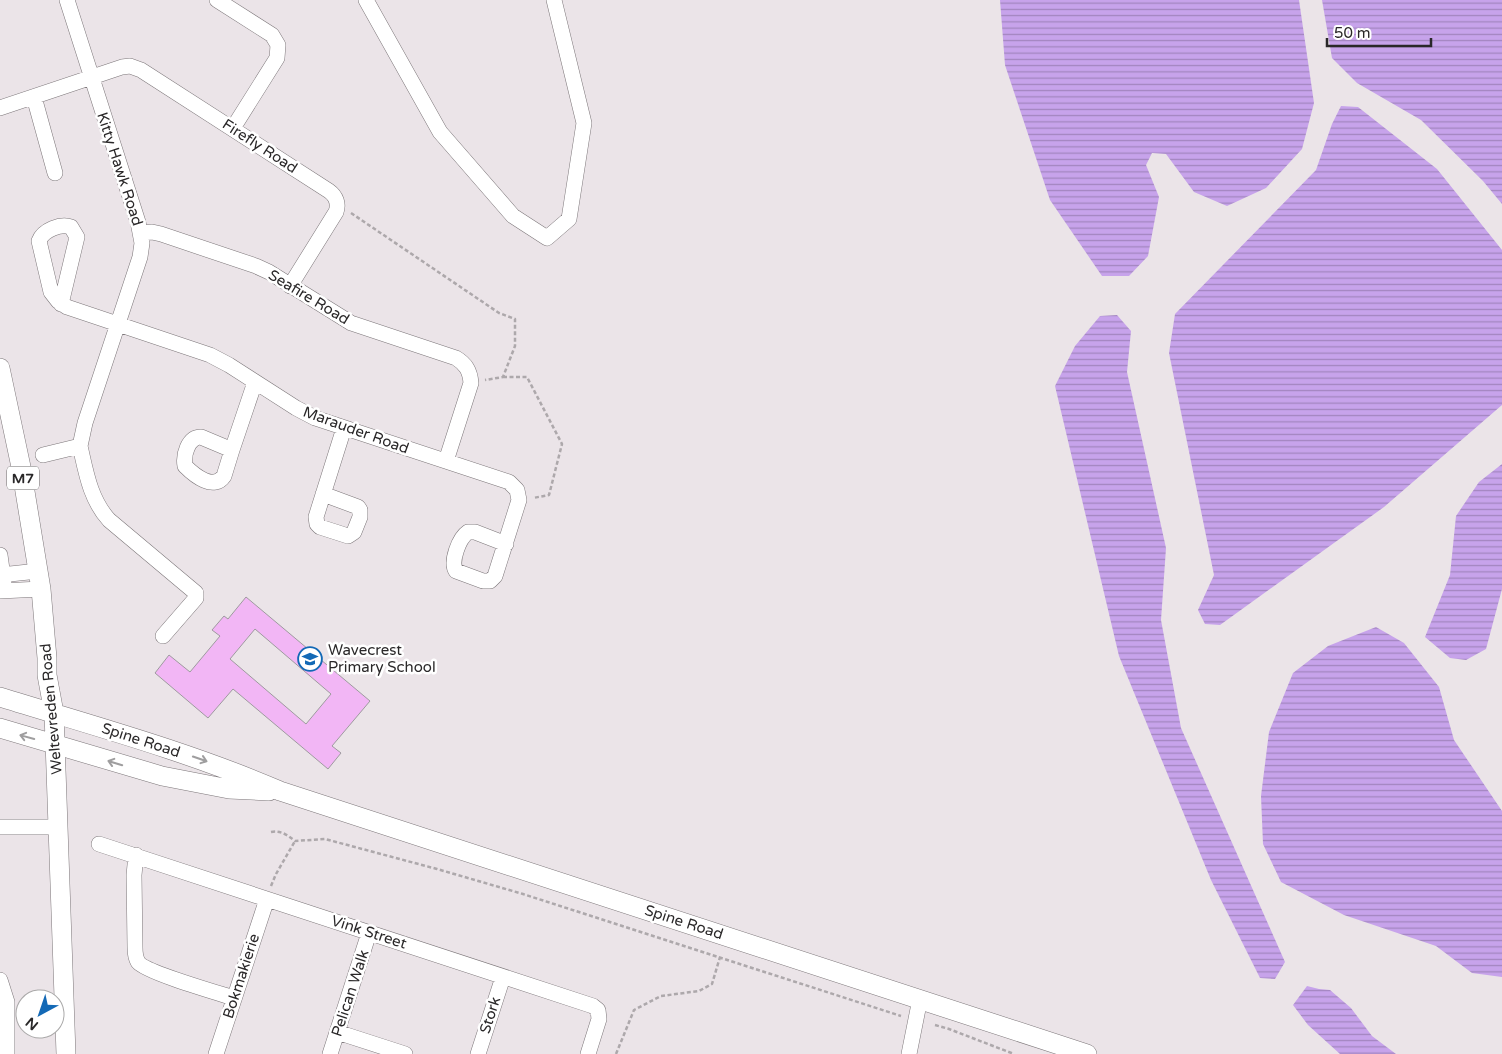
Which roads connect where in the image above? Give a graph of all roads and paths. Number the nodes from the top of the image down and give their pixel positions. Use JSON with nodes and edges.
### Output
{"nodes":[{"id":1,"x":66,"y":0,"type":"edge"},
{"id":2,"x":218,"y":0,"type":"edge"},
{"id":3,"x":366,"y":0,"type":"edge"},
{"id":4,"x":554,"y":0,"type":"edge"},
{"id":5,"x":91,"y":77,"type":"junction"},
{"id":6,"x":34,"y":97,"type":"junction"},
{"id":7,"x":0,"y":108,"type":"edge"},
{"id":8,"x":233,"y":128,"type":"junction"},
{"id":9,"x":55,"y":173,"type":"dead end"},
{"id":10,"x":337,"y":204,"type":"junction"},
{"id":11,"x":141,"y":233,"type":"junction"},
{"id":12,"x":290,"y":286,"type":"junction"},
{"id":13,"x":61,"y":304,"type":"dead end"},
{"id":14,"x":118,"y":325,"type":"junction"},
{"id":15,"x":0,"y":368,"type":"edge"},
{"id":16,"x":504,"y":377,"type":"junction"},
{"id":17,"x":255,"y":382,"type":"junction"},
{"id":18,"x":471,"y":382,"type":"junction"},
{"id":19,"x":344,"y":428,"type":"junction"},
{"id":20,"x":80,"y":446,"type":"junction"},
{"id":21,"x":232,"y":450,"type":"dead end"},
{"id":22,"x":43,"y":455,"type":"dead end"},
{"id":23,"x":446,"y":461,"type":"junction"},
{"id":24,"x":323,"y":494,"type":"dead end"},
{"id":25,"x":518,"y":495,"type":"junction"},
{"id":26,"x":506,"y":544,"type":"dead end"},
{"id":27,"x":0,"y":555,"type":"edge"},
{"id":28,"x":2,"y":575,"type":"edge"},
{"id":29,"x":39,"y":580,"type":"junction"},
{"id":30,"x":3,"y":591,"type":"edge"},
{"id":31,"x":162,"y":636,"type":"dead end"},
{"id":32,"x":0,"y":697,"type":"edge"},
{"id":33,"x":54,"y":713,"type":"junction"},
{"id":34,"x":0,"y":728,"type":"edge"},
{"id":35,"x":55,"y":744,"type":"junction"},
{"id":36,"x":280,"y":791,"type":"junction"},
{"id":37,"x":0,"y":827,"type":"edge"},
{"id":38,"x":58,"y":827,"type":"junction"},
{"id":39,"x":271,"y":832,"type":"dead end"},
{"id":40,"x":295,"y":841,"type":"junction"},
{"id":41,"x":99,"y":844,"type":"dead end"},
{"id":42,"x":136,"y":855,"type":"junction"},
{"id":43,"x":267,"y":899,"type":"junction"},
{"id":44,"x":369,"y":932,"type":"junction"},
{"id":45,"x":720,"y":957,"type":"junction"},
{"id":46,"x":503,"y":977,"type":"junction"},
{"id":47,"x":0,"y":980,"type":"edge"},
{"id":48,"x":234,"y":998,"type":"junction"},
{"id":49,"x":920,"y":1000,"type":"junction"},
{"id":50,"x":901,"y":1016,"type":"dead end"},
{"id":51,"x":936,"y":1025,"type":"dead end"},
{"id":52,"x":337,"y":1032,"type":"junction"},
{"id":53,"x":7,"y":1054,"type":"edge"},
{"id":54,"x":66,"y":1054,"type":"edge"},
{"id":55,"x":216,"y":1054,"type":"edge"},
{"id":56,"x":330,"y":1054,"type":"edge"},
{"id":57,"x":405,"y":1054,"type":"edge"},
{"id":58,"x":478,"y":1054,"type":"edge"},
{"id":59,"x":588,"y":1054,"type":"edge"},
{"id":60,"x":616,"y":1054,"type":"edge"},
{"id":61,"x":909,"y":1054,"type":"edge"},
{"id":62,"x":1014,"y":1054,"type":"edge"},
{"id":63,"x":1086,"y":1054,"type":"edge"}],
"edges":[{"from":1,"to":5,"type":"street","name":"Kitty Hawk Road"},
{"from":2,"to":8,"type":"street"},
{"from":3,"to":4,"type":"street"},
{"from":5,"to":6,"type":"street","name":"Firefly Road"},
{"from":5,"to":8,"type":"street","name":"Firefly Road"},
{"from":5,"to":11,"type":"street","name":"Kitty Hawk Road"},
{"from":6,"to":7,"type":"street","name":"Firefly Road"},
{"from":6,"to":9,"type":"street"},
{"from":8,"to":10,"type":"street","name":"Firefly Road"},
{"from":10,"to":12,"type":"street"},
{"from":10,"to":16,"type":"path"},
{"from":11,"to":12,"type":"street","name":"Seafire Road"},
{"from":11,"to":14,"type":"street","name":"Kitty Hawk Road"},
{"from":12,"to":18,"type":"street","name":"Seafire Road"},
{"from":13,"to":14,"type":"street","name":"Marauder Road"},
{"from":14,"to":17,"type":"street","name":"Marauder Road"},
{"from":14,"to":20,"type":"street","name":"Kitty Hawk Road"},
{"from":15,"to":29,"type":"main road","name":"Weltevreden Road","number":"M7"},
{"from":16,"to":18,"type":"path"},
{"from":16,"to":25,"type":"path"},
{"from":17,"to":19,"type":"street","name":"Marauder Road"},
{"from":17,"to":21,"type":"street"},
{"from":18,"to":23,"type":"street"},
{"from":19,"to":23,"type":"street","name":"Marauder Road"},
{"from":19,"to":24,"type":"street"},
{"from":20,"to":22,"type":"street"},
{"from":20,"to":31,"type":"street"},
{"from":23,"to":25,"type":"street","name":"Marauder Road"},
{"from":25,"to":26,"type":"street"},
{"from":27,"to":28,"type":"street"},
{"from":28,"to":29,"type":"street"},
{"from":28,"to":30,"type":"street"},
{"from":29,"to":30,"type":"street"},
{"from":29,"to":33,"type":"main road","name":"Weltevreden Road","number":"M7"},
{"from":32,"to":33,"type":"main road","name":"Spine Road"},
{"from":33,"to":35,"type":"main road","name":"Weltevreden Road","number":"M7"},
{"from":33,"to":36,"type":"main road","name":"Spine Road","one_way":true},
{"from":35,"to":34,"type":"main road","name":"Spine Road","one_way":true},
{"from":36,"to":35,"type":"main road","name":"Spine Road","one_way":true},
{"from":35,"to":38,"type":"main road","name":"Weltevreden Road","number":"M7"},
{"from":36,"to":49,"type":"main road","name":"Spine Road"},
{"from":37,"to":38,"type":"street"},
{"from":38,"to":54,"type":"main road","name":"Weltevreden Road","number":"M7"},
{"from":39,"to":40,"type":"path"},
{"from":40,"to":43,"type":"path"},
{"from":40,"to":45,"type":"path"},
{"from":41,"to":42,"type":"street","name":"Vink Street"},
{"from":42,"to":43,"type":"street","name":"Vink Street"},
{"from":42,"to":48,"type":"street"},
{"from":43,"to":44,"type":"street","name":"Vink Street"},
{"from":43,"to":48,"type":"street","name":"Bokmakierie"},
{"from":44,"to":46,"type":"street","name":"Vink Street"},
{"from":44,"to":52,"type":"street","name":"Pelican Walk"},
{"from":45,"to":50,"type":"path"},
{"from":45,"to":60,"type":"path"},
{"from":46,"to":58,"type":"street","name":"Stork"},
{"from":46,"to":59,"type":"street","name":"Vink Street"},
{"from":47,"to":53,"type":"street"},
{"from":48,"to":55,"type":"street","name":"Bokmakierie"},
{"from":49,"to":61,"type":"street"},
{"from":49,"to":63,"type":"main road","name":"Spine Road"},
{"from":51,"to":62,"type":"path"},
{"from":52,"to":56,"type":"street","name":"Pelican Walk"},
{"from":52,"to":57,"type":"street"}]}
